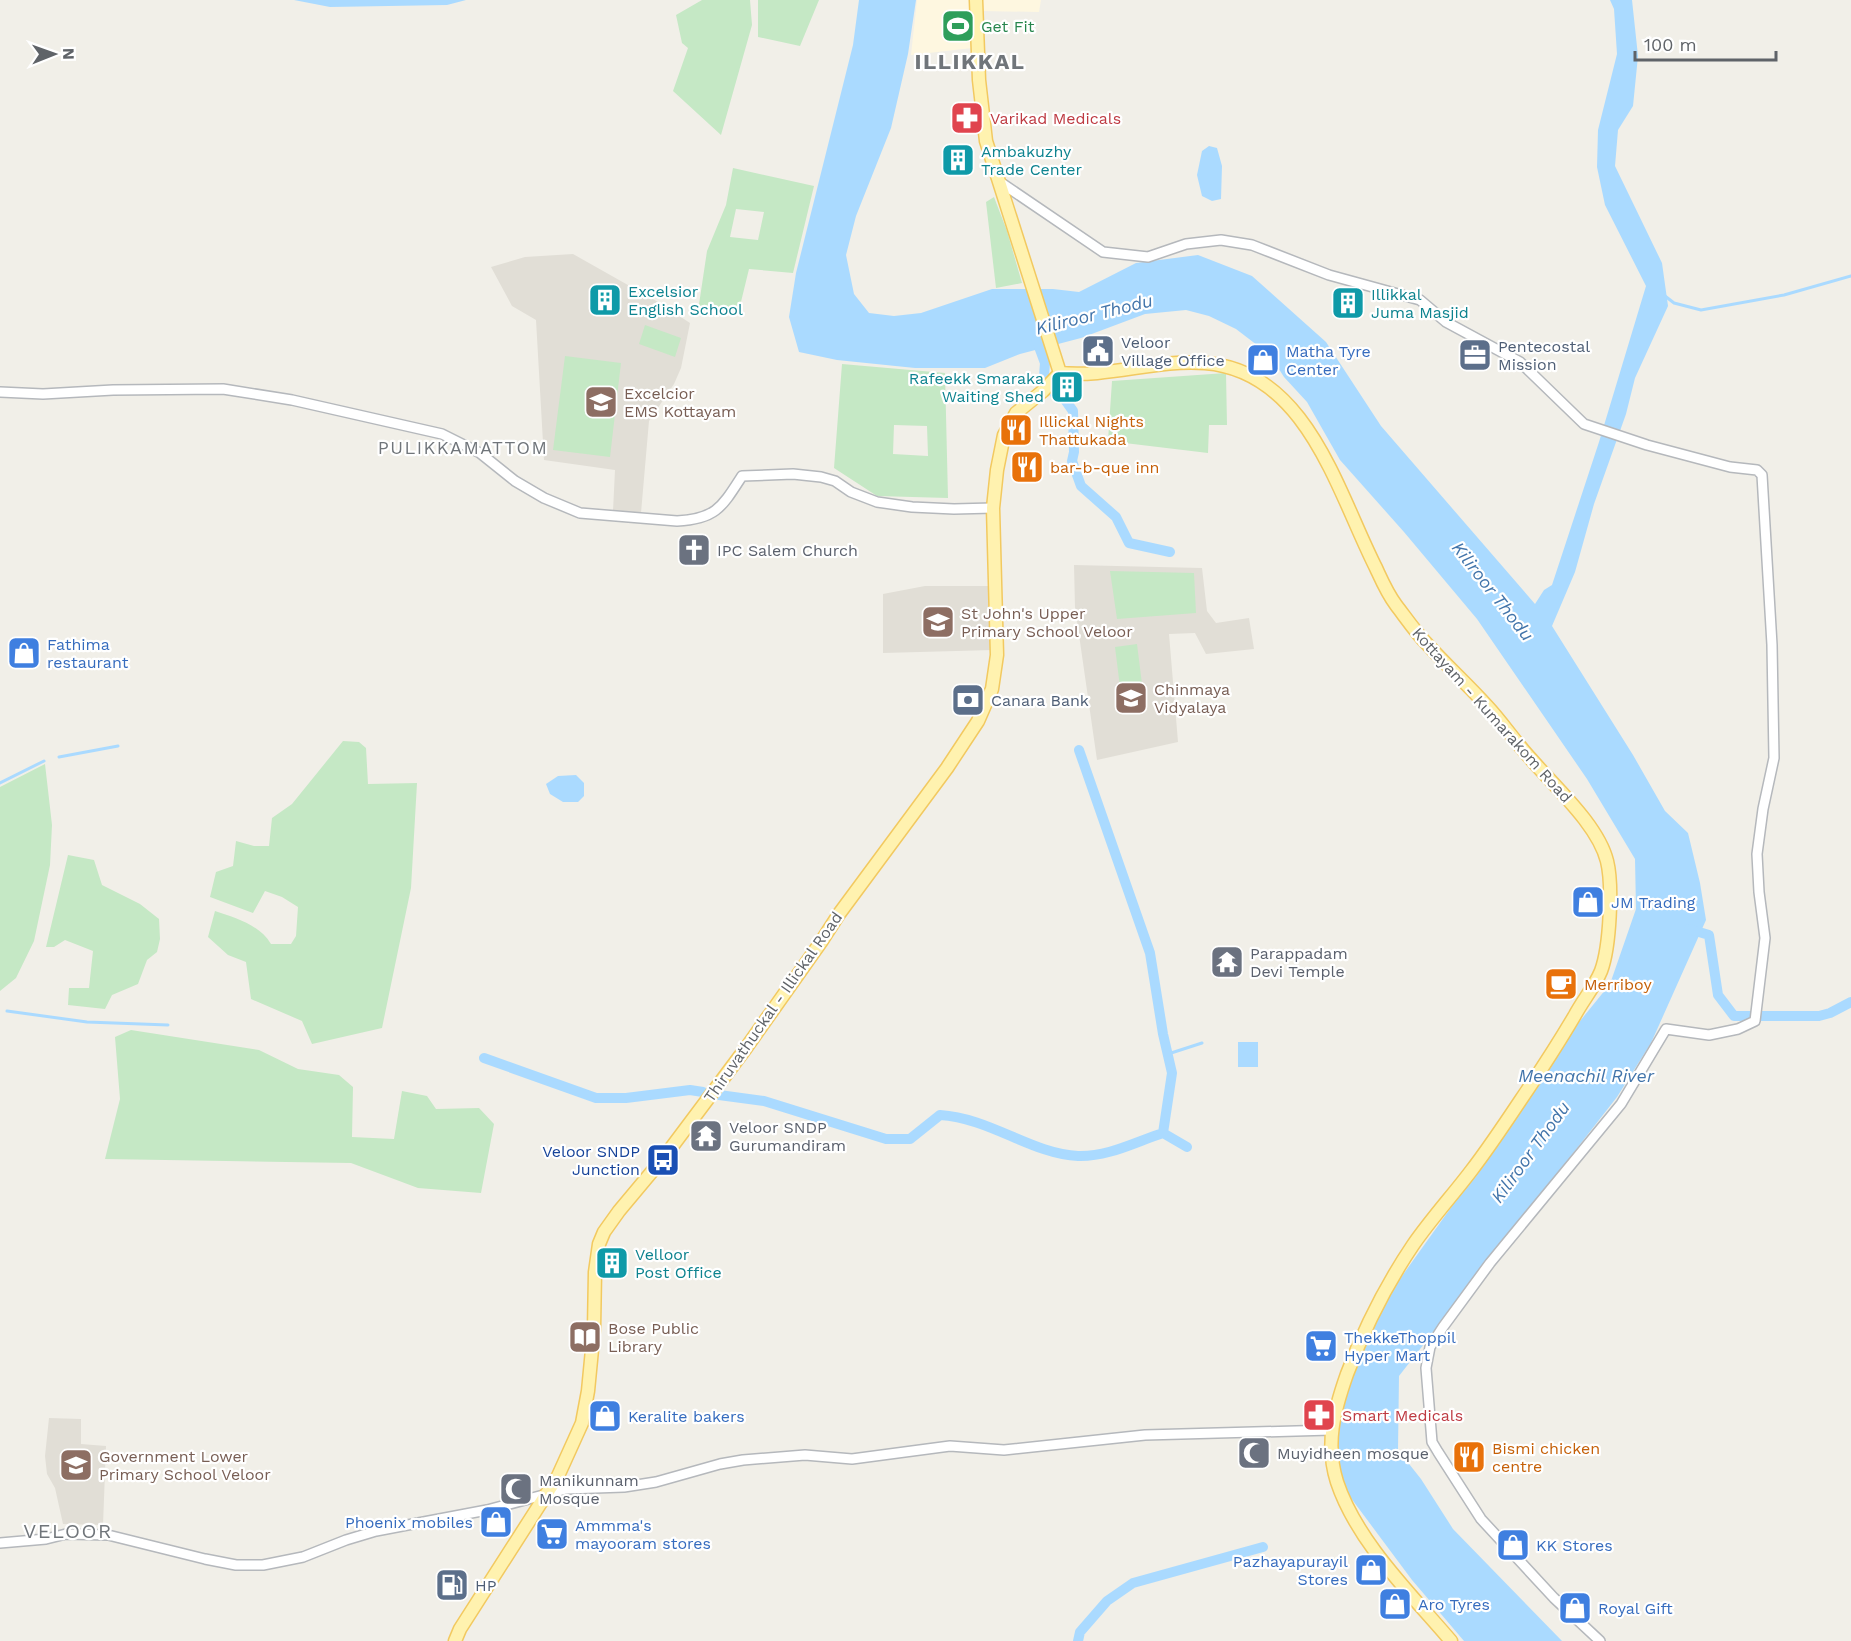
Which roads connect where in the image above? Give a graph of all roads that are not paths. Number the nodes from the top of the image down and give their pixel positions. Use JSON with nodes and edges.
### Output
{"nodes":[{"id":1,"x":976,"y":0,"type":"edge"},
{"id":2,"x":1000,"y":182,"type":"junction"},
{"id":3,"x":1058,"y":368,"type":"junction"},
{"id":4,"x":0,"y":392,"type":"edge"},
{"id":5,"x":993,"y":508,"type":"junction"},
{"id":6,"x":1331,"y":1430,"type":"junction"},
{"id":7,"x":546,"y":1494,"type":"junction"},
{"id":8,"x":0,"y":1543,"type":"edge"},
{"id":9,"x":455,"y":1641,"type":"edge"},
{"id":10,"x":1451,"y":1641,"type":"edge"},
{"id":11,"x":1600,"y":1641,"type":"edge"}],
"edges":[{"from":1,"to":2,"type":"main road"},
{"from":2,"to":3,"type":"main road"},
{"from":2,"to":11,"type":"street"},
{"from":3,"to":5,"type":"main road","name":"Thiruvathuckal - Illickal Road"},
{"from":3,"to":6,"type":"main road","name":"Kottayam - Kumarakom Road"},
{"from":4,"to":5,"type":"street"},
{"from":5,"to":7,"type":"main road","name":"Thiruvathuckal - Illickal Road"},
{"from":6,"to":7,"type":"street"},
{"from":6,"to":10,"type":"main road","name":"Kottayam - Kumarakom Road"},
{"from":7,"to":8,"type":"street"},
{"from":7,"to":9,"type":"main road","name":"Thiruvathuckal - Illickal Road"}]}
